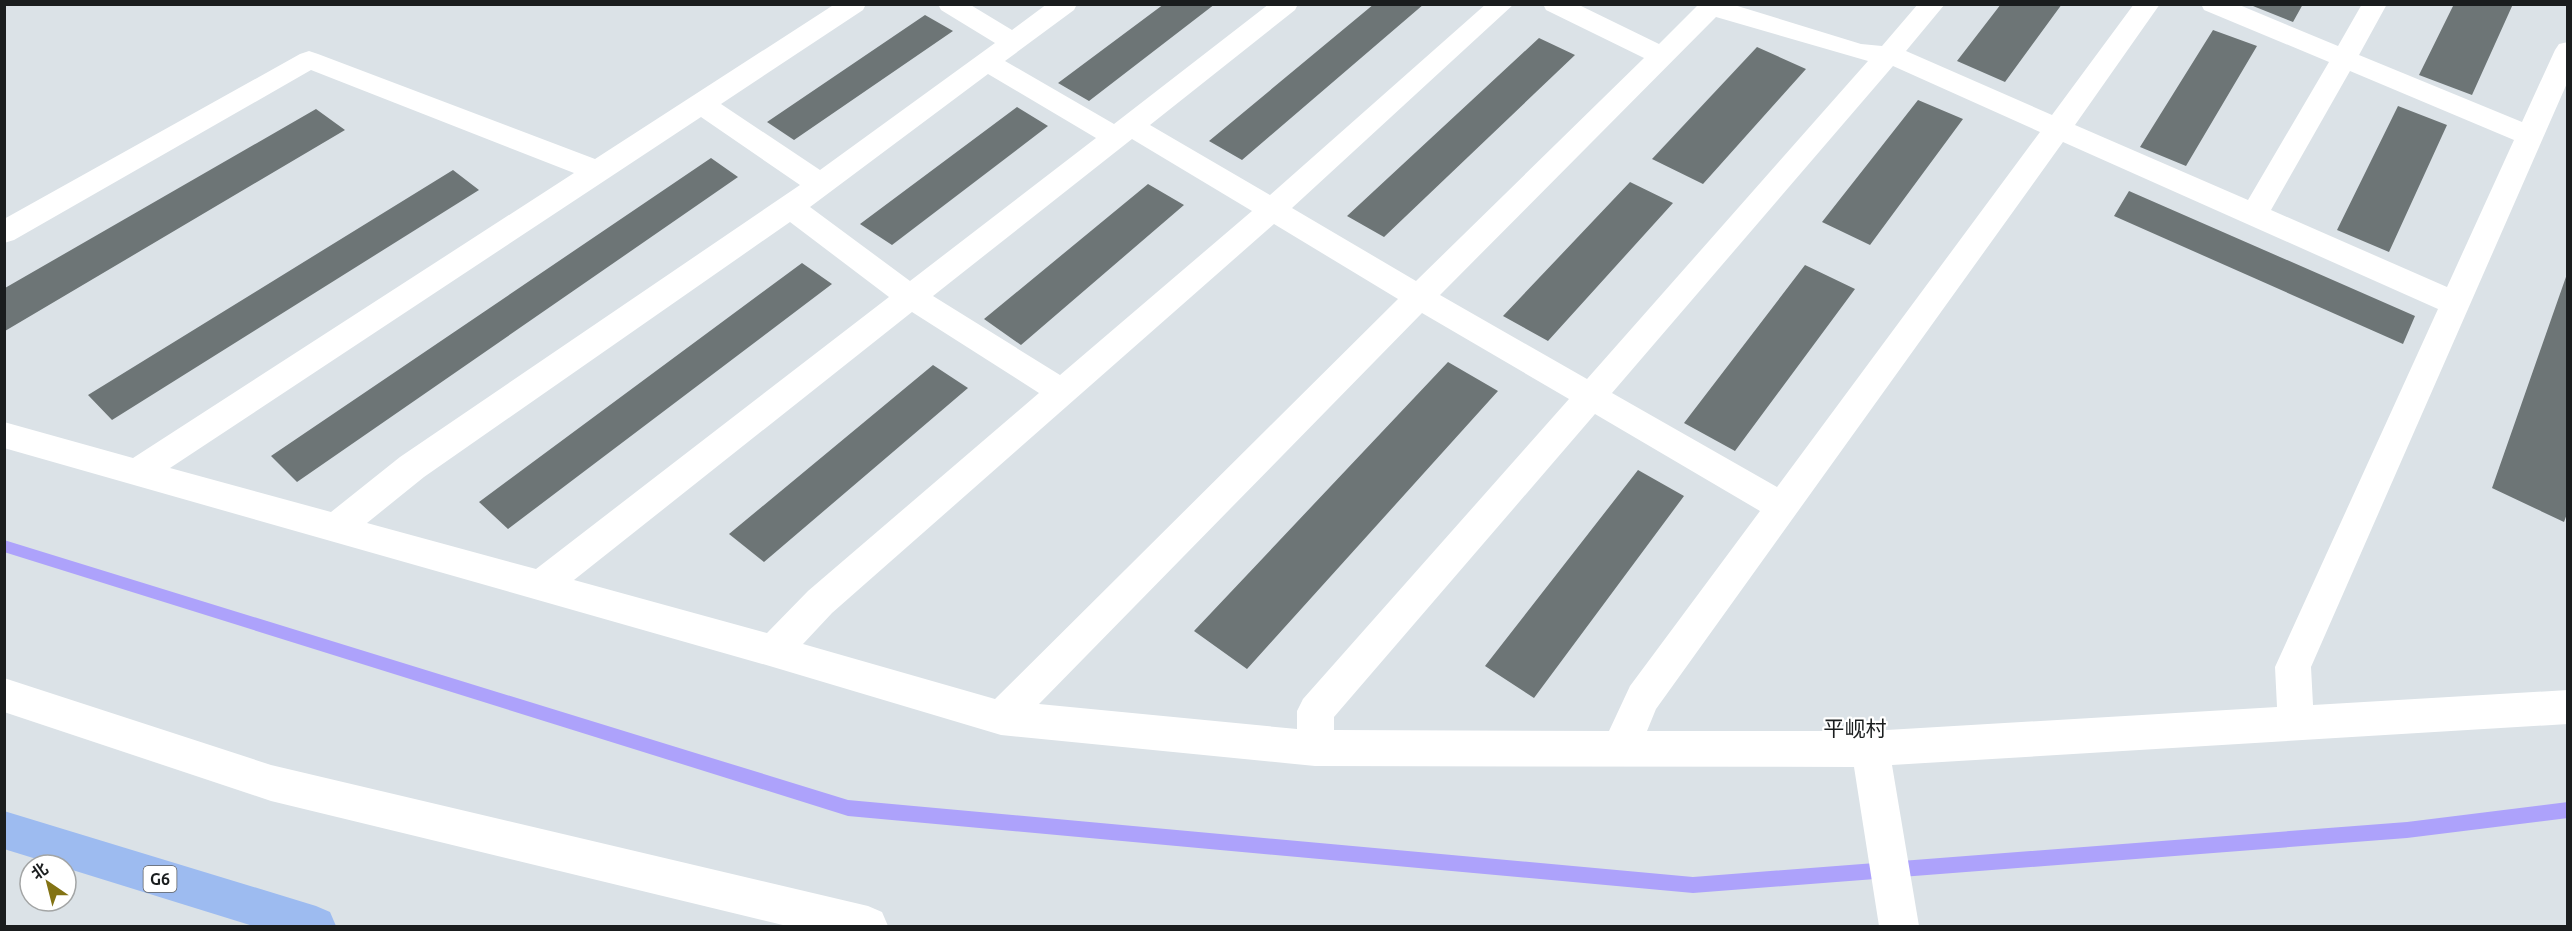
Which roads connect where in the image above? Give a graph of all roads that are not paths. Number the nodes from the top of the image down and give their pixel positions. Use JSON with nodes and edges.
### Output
{"nodes":[{"id":1,"x":854,"y":4,"type":"edge"},
{"id":2,"x":950,"y":4,"type":"edge"},
{"id":3,"x":1065,"y":4,"type":"edge"},
{"id":4,"x":1286,"y":4,"type":"edge"},
{"id":5,"x":1502,"y":4,"type":"edge"},
{"id":6,"x":1555,"y":4,"type":"edge"},
{"id":7,"x":1933,"y":4,"type":"edge"},
{"id":8,"x":2148,"y":4,"type":"edge"},
{"id":9,"x":2213,"y":4,"type":"edge"},
{"id":10,"x":2375,"y":4,"type":"edge"},
{"id":11,"x":1014,"y":43,"type":"junction"},
{"id":12,"x":2568,"y":50,"type":"edge"},
{"id":13,"x":1891,"y":54,"type":"junction"},
{"id":14,"x":1662,"y":56,"type":"junction"},
{"id":15,"x":2344,"y":58,"type":"junction"},
{"id":16,"x":987,"y":62,"type":"junction"},
{"id":17,"x":702,"y":104,"type":"junction"},
{"id":18,"x":2058,"y":128,"type":"junction"},
{"id":19,"x":1123,"y":131,"type":"junction"},
{"id":20,"x":2529,"y":135,"type":"junction"},
{"id":21,"x":598,"y":171,"type":"junction"},
{"id":22,"x":821,"y":185,"type":"junction"},
{"id":23,"x":790,"y":207,"type":"junction"},
{"id":24,"x":1272,"y":210,"type":"junction"},
{"id":25,"x":2254,"y":215,"type":"junction"},
{"id":26,"x":4,"y":233,"type":"edge"},
{"id":27,"x":911,"y":297,"type":"junction"},
{"id":28,"x":1419,"y":297,"type":"junction"},
{"id":29,"x":2454,"y":303,"type":"junction"},
{"id":30,"x":1062,"y":392,"type":"junction"},
{"id":31,"x":1590,"y":395,"type":"junction"},
{"id":32,"x":4,"y":435,"type":"edge"},
{"id":33,"x":137,"y":472,"type":"junction"},
{"id":34,"x":1782,"y":507,"type":"junction"},
{"id":35,"x":335,"y":529,"type":"junction"},
{"id":36,"x":540,"y":586,"type":"junction"},
{"id":37,"x":773,"y":651,"type":"junction"},
{"id":38,"x":4,"y":695,"type":"edge"},
{"id":39,"x":2568,"y":707,"type":"edge"},
{"id":40,"x":1001,"y":718,"type":"junction"},
{"id":41,"x":2295,"y":724,"type":"junction"},
{"id":42,"x":1621,"y":747,"type":"junction"},
{"id":43,"x":1315,"y":748,"type":"junction"},
{"id":44,"x":1870,"y":749,"type":"junction"},
{"id":45,"x":4,"y":830,"type":"edge"},
{"id":46,"x":1898,"y":924,"type":"edge"},
{"id":47,"x":316,"y":927,"type":"edge"},
{"id":48,"x":868,"y":927,"type":"edge"}],
"edges":[{"from":1,"to":17,"type":"street"},
{"from":2,"to":11,"type":"street"},
{"from":3,"to":11,"type":"street"},
{"from":4,"to":19,"type":"street"},
{"from":5,"to":24,"type":"street"},
{"from":6,"to":14,"type":"street"},
{"from":7,"to":13,"type":"street"},
{"from":8,"to":18,"type":"street"},
{"from":9,"to":15,"type":"street"},
{"from":10,"to":15,"type":"street"},
{"from":11,"to":16,"type":"street"},
{"from":12,"to":20,"type":"street"},
{"from":13,"to":14,"type":"street"},
{"from":13,"to":18,"type":"street"},
{"from":13,"to":31,"type":"street"},
{"from":14,"to":28,"type":"street"},
{"from":15,"to":20,"type":"street"},
{"from":15,"to":25,"type":"street"},
{"from":16,"to":19,"type":"street"},
{"from":16,"to":22,"type":"street"},
{"from":17,"to":21,"type":"street"},
{"from":17,"to":22,"type":"street"},
{"from":18,"to":25,"type":"street"},
{"from":18,"to":34,"type":"street"},
{"from":19,"to":24,"type":"street"},
{"from":19,"to":27,"type":"street"},
{"from":20,"to":29,"type":"street"},
{"from":21,"to":26,"type":"street"},
{"from":21,"to":33,"type":"street"},
{"from":22,"to":23,"type":"street"},
{"from":23,"to":27,"type":"street"},
{"from":23,"to":35,"type":"street"},
{"from":24,"to":28,"type":"street"},
{"from":24,"to":30,"type":"street"},
{"from":25,"to":29,"type":"street"},
{"from":27,"to":30,"type":"street"},
{"from":27,"to":36,"type":"street"},
{"from":28,"to":31,"type":"street"},
{"from":28,"to":40,"type":"street"},
{"from":29,"to":41,"type":"street"},
{"from":30,"to":37,"type":"street"},
{"from":31,"to":34,"type":"street"},
{"from":31,"to":43,"type":"street"},
{"from":32,"to":33,"type":"street"},
{"from":33,"to":35,"type":"street"},
{"from":34,"to":42,"type":"street"},
{"from":35,"to":36,"type":"street"},
{"from":36,"to":37,"type":"street"},
{"from":37,"to":40,"type":"street"},
{"from":38,"to":48,"type":"street"},
{"from":39,"to":41,"type":"street"},
{"from":40,"to":43,"type":"street"},
{"from":41,"to":44,"type":"street"},
{"from":42,"to":43,"type":"street"},
{"from":42,"to":44,"type":"street"},
{"from":44,"to":46,"type":"street"},
{"from":45,"to":47,"type":"highway","number":"G6"}]}
